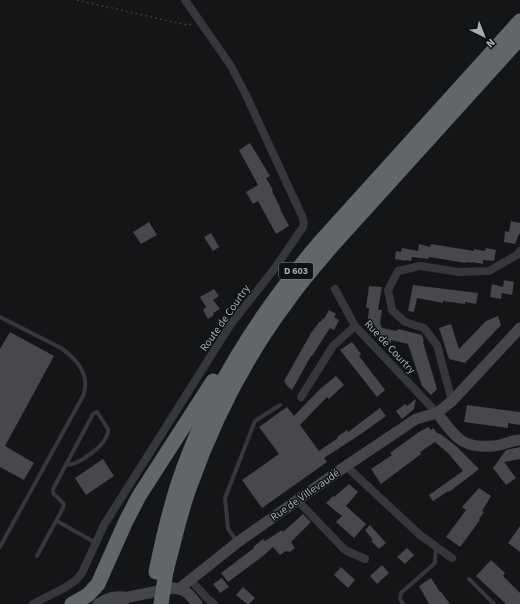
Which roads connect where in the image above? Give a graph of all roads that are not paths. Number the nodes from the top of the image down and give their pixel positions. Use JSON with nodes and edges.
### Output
{"nodes":[{"id":1,"x":185,"y":0,"type":"edge"},
{"id":2,"x":520,"y":21,"type":"edge"},
{"id":3,"x":520,"y":38,"type":"edge"},
{"id":4,"x":520,"y":251,"type":"edge"},
{"id":5,"x":335,"y":290,"type":"dead end"},
{"id":6,"x":0,"y":316,"type":"edge"},
{"id":7,"x":261,"y":318,"type":"junction"},
{"id":8,"x":355,"y":326,"type":"junction"},
{"id":9,"x":520,"y":328,"type":"edge"},
{"id":10,"x":301,"y":397,"type":"dead end"},
{"id":11,"x":452,"y":401,"type":"junction"},
{"id":12,"x":280,"y":405,"type":"dead end"},
{"id":13,"x":437,"y":412,"type":"junction"},
{"id":14,"x":520,"y":440,"type":"edge"},
{"id":15,"x":66,"y":465,"type":"junction"},
{"id":16,"x":346,"y":466,"type":"junction"},
{"id":17,"x":297,"y":500,"type":"junction"},
{"id":18,"x":56,"y":521,"type":"junction"},
{"id":19,"x":238,"y":542,"type":"junction"},
{"id":20,"x":96,"y":543,"type":"junction"},
{"id":21,"x":0,"y":547,"type":"edge"},
{"id":22,"x":436,"y":547,"type":"junction"},
{"id":23,"x":37,"y":556,"type":"dead end"},
{"id":24,"x":452,"y":558,"type":"dead end"},
{"id":25,"x":365,"y":559,"type":"dead end"},
{"id":26,"x":161,"y":571,"type":"junction"},
{"id":27,"x":469,"y":579,"type":"dead end"},
{"id":28,"x":196,"y":586,"type":"dead end"},
{"id":29,"x":179,"y":588,"type":"junction"},
{"id":30,"x":129,"y":597,"type":"junction"},
{"id":31,"x":194,"y":602,"type":"edge"},
{"id":32,"x":33,"y":604,"type":"edge"},
{"id":33,"x":72,"y":604,"type":"edge"},
{"id":34,"x":98,"y":604,"type":"edge"},
{"id":35,"x":115,"y":604,"type":"edge"},
{"id":36,"x":150,"y":604,"type":"edge"},
{"id":37,"x":161,"y":604,"type":"edge"},
{"id":38,"x":214,"y":604,"type":"edge"},
{"id":39,"x":403,"y":604,"type":"edge"},
{"id":40,"x":494,"y":604,"type":"edge"}],
"edges":[{"from":1,"to":20,"type":"street","name":"Route de Courtry"},
{"from":2,"to":7,"type":"highway","number":"D 603"},
{"from":3,"to":26,"type":"highway","number":"D 603"},
{"from":4,"to":11,"type":"street"},
{"from":5,"to":8,"type":"street","name":"Rue de Courtry"},
{"from":6,"to":21,"type":"lane"},
{"from":7,"to":26,"type":"highway","number":"D 603"},
{"from":7,"to":33,"type":"highway"},
{"from":8,"to":10,"type":"street"},
{"from":8,"to":13,"type":"street","name":"Rue de Courtry"},
{"from":9,"to":11,"type":"street","name":"Rue de Villevaudé"},
{"from":11,"to":13,"type":"street","name":"Rue de Villevaudé"},
{"from":12,"to":19,"type":"lane"},
{"from":13,"to":14,"type":"street"},
{"from":13,"to":16,"type":"street","name":"Rue de Villevaudé"},
{"from":15,"to":15,"type":"lane"},
{"from":15,"to":18,"type":"lane"},
{"from":16,"to":17,"type":"street","name":"Rue de Villevaudé"},
{"from":16,"to":22,"type":"street"},
{"from":17,"to":19,"type":"street","name":"Rue de Villevaudé"},
{"from":17,"to":25,"type":"street"},
{"from":18,"to":20,"type":"lane"},
{"from":18,"to":23,"type":"lane"},
{"from":19,"to":29,"type":"street","name":"Rue de Villevaudé"},
{"from":20,"to":32,"type":"street","name":"Route de Courtry"},
{"from":22,"to":24,"type":"street"},
{"from":22,"to":39,"type":"lane"},
{"from":26,"to":36,"type":"highway","number":"D 603"},
{"from":26,"to":37,"type":"highway","number":"D 603","bridge":true},
{"from":27,"to":40,"type":"lane"},
{"from":28,"to":38,"type":"street"},
{"from":29,"to":30,"type":"street"},
{"from":29,"to":31,"type":"street"},
{"from":30,"to":34,"type":"street"},
{"from":30,"to":35,"type":"street"}]}
